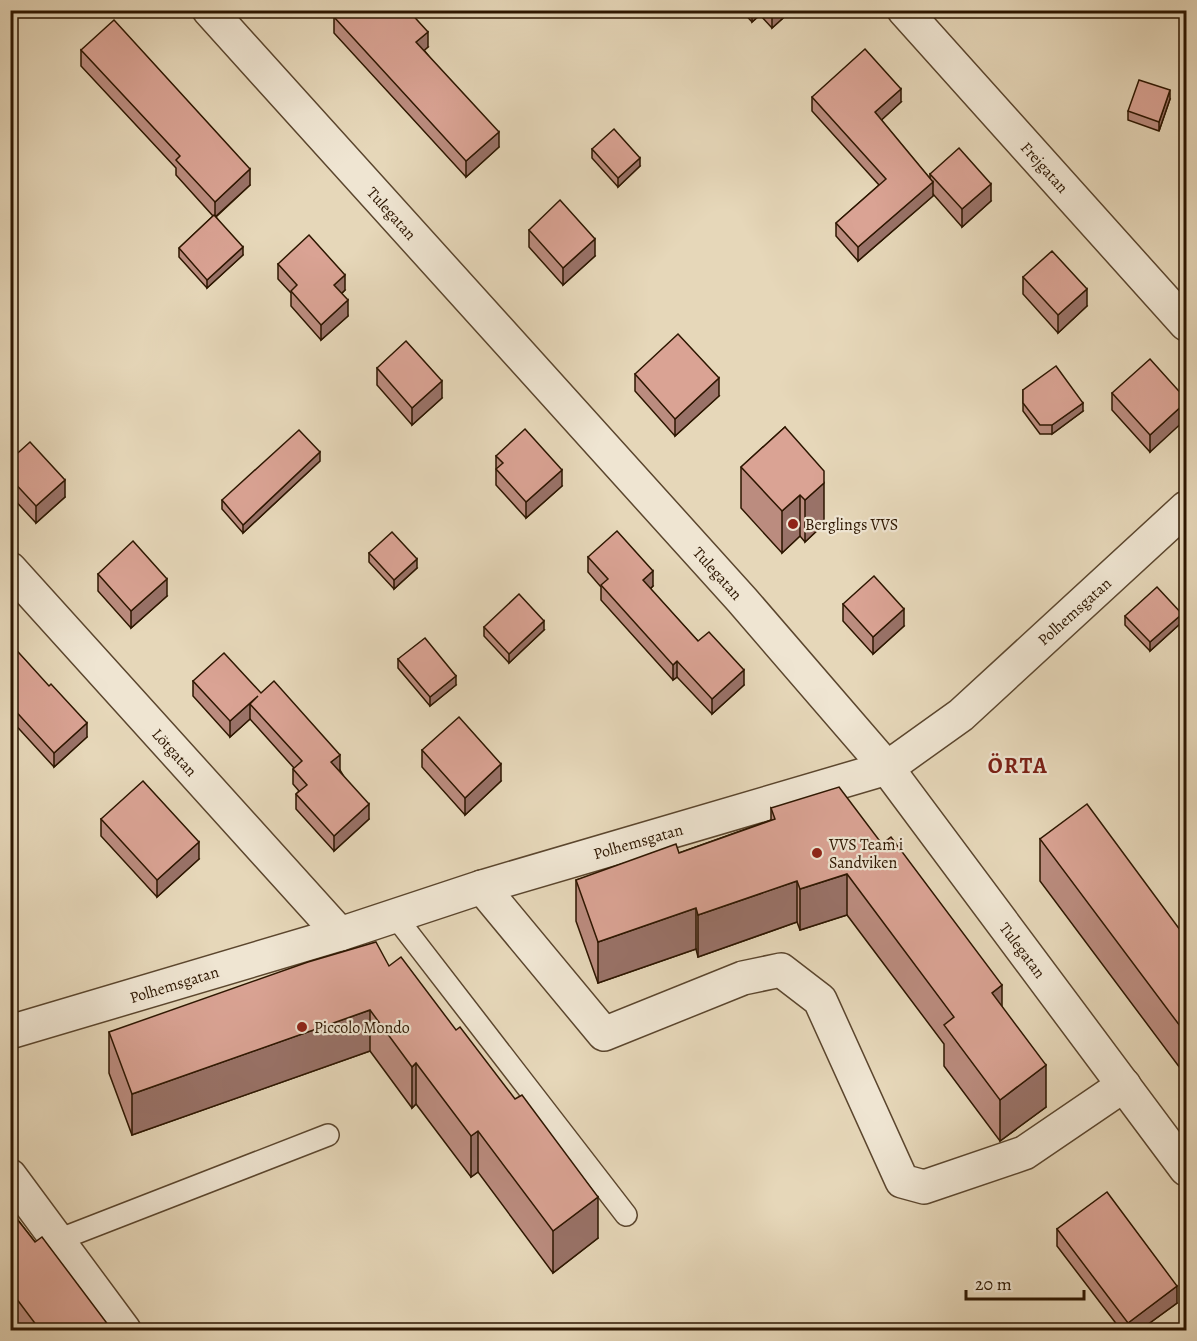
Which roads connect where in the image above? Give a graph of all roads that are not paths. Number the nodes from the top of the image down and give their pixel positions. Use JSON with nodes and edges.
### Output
{"nodes":[{"id":1,"x":209,"y":10,"type":"edge"},
{"id":2,"x":904,"y":10,"type":"edge"},
{"id":3,"x":1186,"y":324,"type":"edge"},
{"id":4,"x":1186,"y":508,"type":"edge"},
{"id":5,"x":10,"y":569,"type":"edge"},
{"id":6,"x":887,"y":768,"type":"junction"},
{"id":7,"x":482,"y":887,"type":"junction"},
{"id":8,"x":394,"y":916,"type":"junction"},
{"id":9,"x":340,"y":934,"type":"junction"},
{"id":10,"x":10,"y":1032,"type":"edge"},
{"id":11,"x":1124,"y":1085,"type":"junction"},
{"id":12,"x":328,"y":1135,"type":"dead end"},
{"id":13,"x":1182,"y":1152,"type":"edge"},
{"id":14,"x":10,"y":1176,"type":"edge"},
{"id":15,"x":626,"y":1215,"type":"dead end"},
{"id":16,"x":58,"y":1240,"type":"junction"},
{"id":17,"x":124,"y":1330,"type":"edge"}],
"edges":[{"from":1,"to":6,"type":"street","name":"Tulegatan"},
{"from":2,"to":3,"type":"street","name":"Frejgatan"},
{"from":4,"to":6,"type":"street","name":"Polhemsgatan"},
{"from":5,"to":9,"type":"street","name":"Lötgatan"},
{"from":6,"to":7,"type":"street","name":"Polhemsgatan"},
{"from":6,"to":11,"type":"street","name":"Tulegatan"},
{"from":7,"to":8,"type":"street","name":"Polhemsgatan"},
{"from":7,"to":11,"type":"street"},
{"from":8,"to":9,"type":"street","name":"Polhemsgatan"},
{"from":8,"to":15,"type":"lane"},
{"from":9,"to":10,"type":"street","name":"Polhemsgatan"},
{"from":11,"to":13,"type":"street","name":"Tulegatan"},
{"from":12,"to":16,"type":"lane"},
{"from":14,"to":16,"type":"street"},
{"from":16,"to":17,"type":"street"}]}
